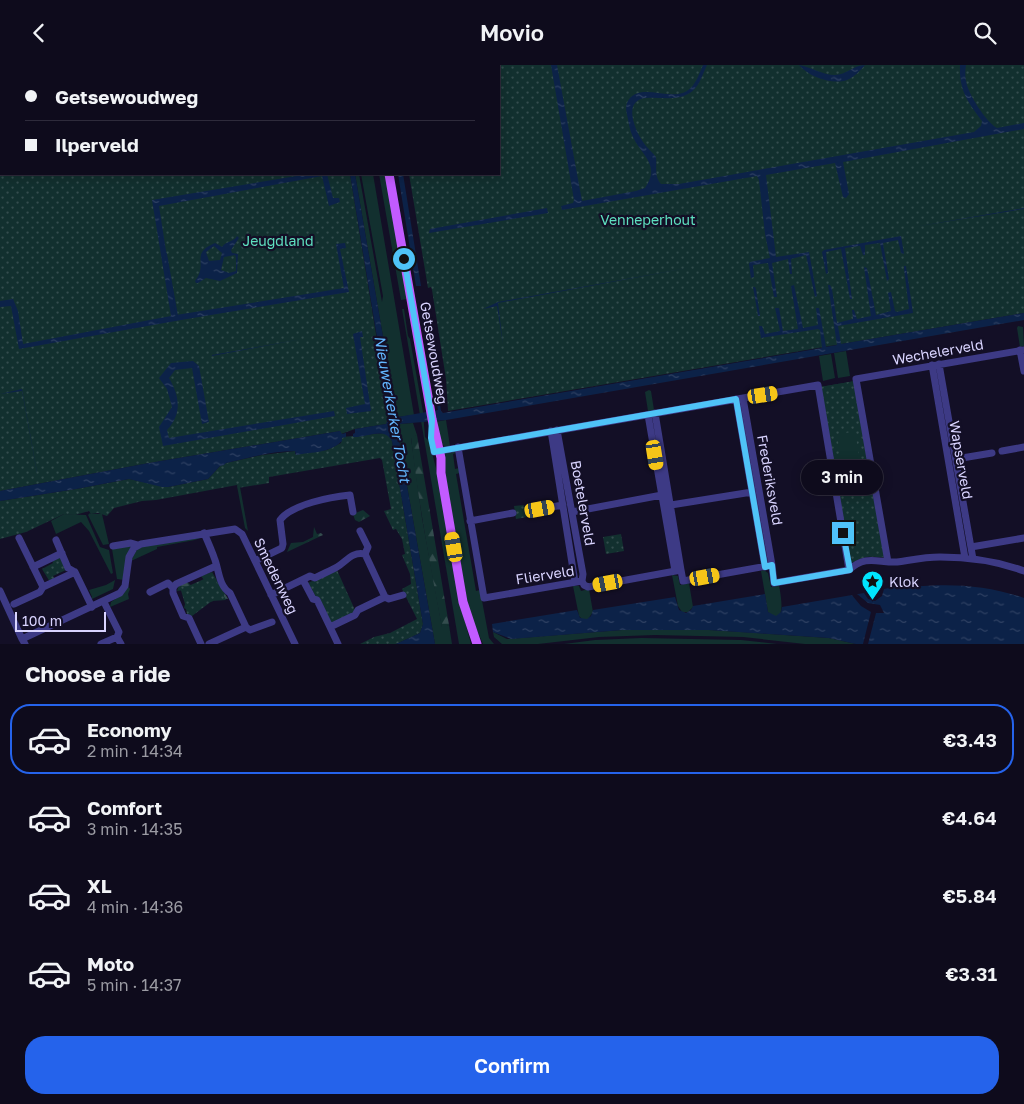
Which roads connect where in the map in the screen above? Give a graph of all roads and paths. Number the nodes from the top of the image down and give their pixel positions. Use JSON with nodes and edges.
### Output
{"nodes":[{"id":1,"x":389,"y":175,"type":"edge"},
{"id":2,"x":1022,"y":350,"type":"edge"},
{"id":3,"x":936,"y":365,"type":"junction"},
{"id":4,"x":1024,"y":371,"type":"edge"},
{"id":5,"x":740,"y":399,"type":"junction"},
{"id":6,"x":652,"y":414,"type":"junction"},
{"id":7,"x":554,"y":431,"type":"junction"},
{"id":8,"x":458,"y":447,"type":"junction"},
{"id":9,"x":1024,"y":447,"type":"edge"},
{"id":10,"x":436,"y":451,"type":"junction"},
{"id":11,"x":1002,"y":451,"type":"dead end"},
{"id":12,"x":992,"y":453,"type":"dead end"},
{"id":13,"x":956,"y":459,"type":"junction"},
{"id":14,"x":752,"y":492,"type":"junction"},
{"id":15,"x":662,"y":495,"type":"junction"},
{"id":16,"x":563,"y":505,"type":"junction"},
{"id":17,"x":671,"y":505,"type":"junction"},
{"id":18,"x":528,"y":511,"type":"dead end"},
{"id":19,"x":353,"y":512,"type":"dead end"},
{"id":20,"x":572,"y":512,"type":"junction"},
{"id":21,"x":513,"y":513,"type":"dead end"},
{"id":22,"x":470,"y":521,"type":"junction"},
{"id":23,"x":360,"y":531,"type":"dead end"},
{"id":24,"x":204,"y":533,"type":"junction"},
{"id":25,"x":19,"y":537,"type":"dead end"},
{"id":26,"x":1024,"y":538,"type":"edge"},
{"id":27,"x":56,"y":541,"type":"dead end"},
{"id":28,"x":138,"y":545,"type":"junction"},
{"id":29,"x":113,"y":546,"type":"dead end"},
{"id":30,"x":971,"y":547,"type":"junction"},
{"id":31,"x":62,"y":553,"type":"junction"},
{"id":32,"x":365,"y":554,"type":"junction"},
{"id":33,"x":969,"y":559,"type":"junction"},
{"id":34,"x":255,"y":561,"type":"junction"},
{"id":35,"x":888,"y":562,"type":"junction"},
{"id":36,"x":216,"y":566,"type":"junction"},
{"id":37,"x":768,"y":566,"type":"junction"},
{"id":38,"x":33,"y":567,"type":"junction"},
{"id":39,"x":850,"y":570,"type":"junction"},
{"id":40,"x":678,"y":571,"type":"junction"},
{"id":41,"x":1024,"y":571,"type":"edge"},
{"id":42,"x":74,"y":572,"type":"junction"},
{"id":43,"x":303,"y":580,"type":"junction"},
{"id":44,"x":579,"y":581,"type":"junction"},
{"id":45,"x":43,"y":587,"type":"junction"},
{"id":46,"x":172,"y":588,"type":"junction"},
{"id":47,"x":0,"y":591,"type":"edge"},
{"id":48,"x":150,"y":592,"type":"dead end"},
{"id":49,"x":271,"y":595,"type":"junction"},
{"id":50,"x":403,"y":595,"type":"dead end"},
{"id":51,"x":385,"y":597,"type":"junction"},
{"id":52,"x":104,"y":602,"type":"junction"},
{"id":53,"x":14,"y":604,"type":"dead end"},
{"id":54,"x":92,"y":607,"type":"junction"},
{"id":55,"x":272,"y":622,"type":"dead end"},
{"id":56,"x":246,"y":627,"type":"junction"},
{"id":57,"x":330,"y":627,"type":"junction"},
{"id":58,"x":117,"y":637,"type":"junction"},
{"id":59,"x":24,"y":642,"type":"edge"},
{"id":60,"x":101,"y":644,"type":"edge"},
{"id":61,"x":121,"y":644,"type":"edge"},
{"id":62,"x":200,"y":644,"type":"edge"},
{"id":63,"x":209,"y":644,"type":"edge"},
{"id":64,"x":295,"y":644,"type":"edge"},
{"id":65,"x":338,"y":644,"type":"edge"},
{"id":66,"x":477,"y":644,"type":"edge"}],
"edges":[{"from":1,"to":10,"type":"main road","name":"Getsewoudweg"},
{"from":2,"to":3,"type":"street","name":"Wechelerveld"},
{"from":2,"to":4,"type":"street"},
{"from":3,"to":13,"type":"street","name":"Wapserveld"},
{"from":3,"to":33,"type":"street","name":"Wapserveld"},
{"from":3,"to":35,"type":"street","name":"Wechelerveld"},
{"from":5,"to":6,"type":"street"},
{"from":5,"to":14,"type":"street","name":"Frederiksveld"},
{"from":5,"to":37,"type":"street","name":"Frederiksveld"},
{"from":5,"to":39,"type":"street"},
{"from":6,"to":7,"type":"street"},
{"from":6,"to":15,"type":"street"},
{"from":6,"to":17,"type":"street"},
{"from":7,"to":8,"type":"street"},
{"from":7,"to":16,"type":"street","name":"Boetelerveld"},
{"from":7,"to":20,"type":"street","name":"Boetelerveld"},
{"from":8,"to":10,"type":"street"},
{"from":8,"to":22,"type":"street"},
{"from":9,"to":11,"type":"street"},
{"from":10,"to":66,"type":"main road","name":"Getsewoudweg"},
{"from":12,"to":13,"type":"street","name":"Wapserveld"},
{"from":13,"to":30,"type":"street","name":"Wapserveld"},
{"from":14,"to":17,"type":"street"},
{"from":14,"to":37,"type":"street","name":"Frederiksveld"},
{"from":15,"to":20,"type":"street"},
{"from":15,"to":40,"type":"street"},
{"from":16,"to":18,"type":"street"},
{"from":16,"to":44,"type":"street","name":"Boetelerveld"},
{"from":17,"to":40,"type":"street"},
{"from":19,"to":34,"type":"street"},
{"from":20,"to":44,"type":"street","name":"Boetelerveld"},
{"from":21,"to":22,"type":"street"},
{"from":22,"to":44,"type":"street","name":"Flierveld"},
{"from":23,"to":32,"type":"street"},
{"from":24,"to":28,"type":"street","name":"Smedenweg"},
{"from":24,"to":34,"type":"street","name":"Smedenweg"},
{"from":24,"to":36,"type":"street"},
{"from":25,"to":38,"type":"street"},
{"from":26,"to":30,"type":"street"},
{"from":27,"to":31,"type":"street"},
{"from":28,"to":29,"type":"street","name":"Smedenweg"},
{"from":28,"to":52,"type":"street"},
{"from":30,"to":33,"type":"street","name":"Wapserveld"},
{"from":31,"to":38,"type":"street"},
{"from":31,"to":42,"type":"street"},
{"from":32,"to":43,"type":"street"},
{"from":32,"to":51,"type":"street"},
{"from":33,"to":35,"type":"street"},
{"from":33,"to":41,"type":"street"},
{"from":34,"to":49,"type":"street","name":"Smedenweg"},
{"from":35,"to":39,"type":"street"},
{"from":36,"to":46,"type":"street"},
{"from":36,"to":56,"type":"street"},
{"from":37,"to":39,"type":"street"},
{"from":37,"to":40,"type":"street"},
{"from":38,"to":45,"type":"street"},
{"from":40,"to":44,"type":"street","name":"Flierveld"},
{"from":42,"to":45,"type":"street"},
{"from":42,"to":54,"type":"street"},
{"from":43,"to":49,"type":"street"},
{"from":43,"to":57,"type":"street"},
{"from":45,"to":53,"type":"street"},
{"from":46,"to":48,"type":"street"},
{"from":46,"to":62,"type":"street"},
{"from":47,"to":59,"type":"street"},
{"from":49,"to":64,"type":"street","name":"Smedenweg"},
{"from":50,"to":51,"type":"street"},
{"from":51,"to":57,"type":"street"},
{"from":52,"to":54,"type":"street"},
{"from":52,"to":58,"type":"street"},
{"from":54,"to":59,"type":"street"},
{"from":55,"to":56,"type":"street"},
{"from":56,"to":63,"type":"street"},
{"from":57,"to":65,"type":"street"},
{"from":58,"to":60,"type":"street"},
{"from":58,"to":61,"type":"street"}]}
